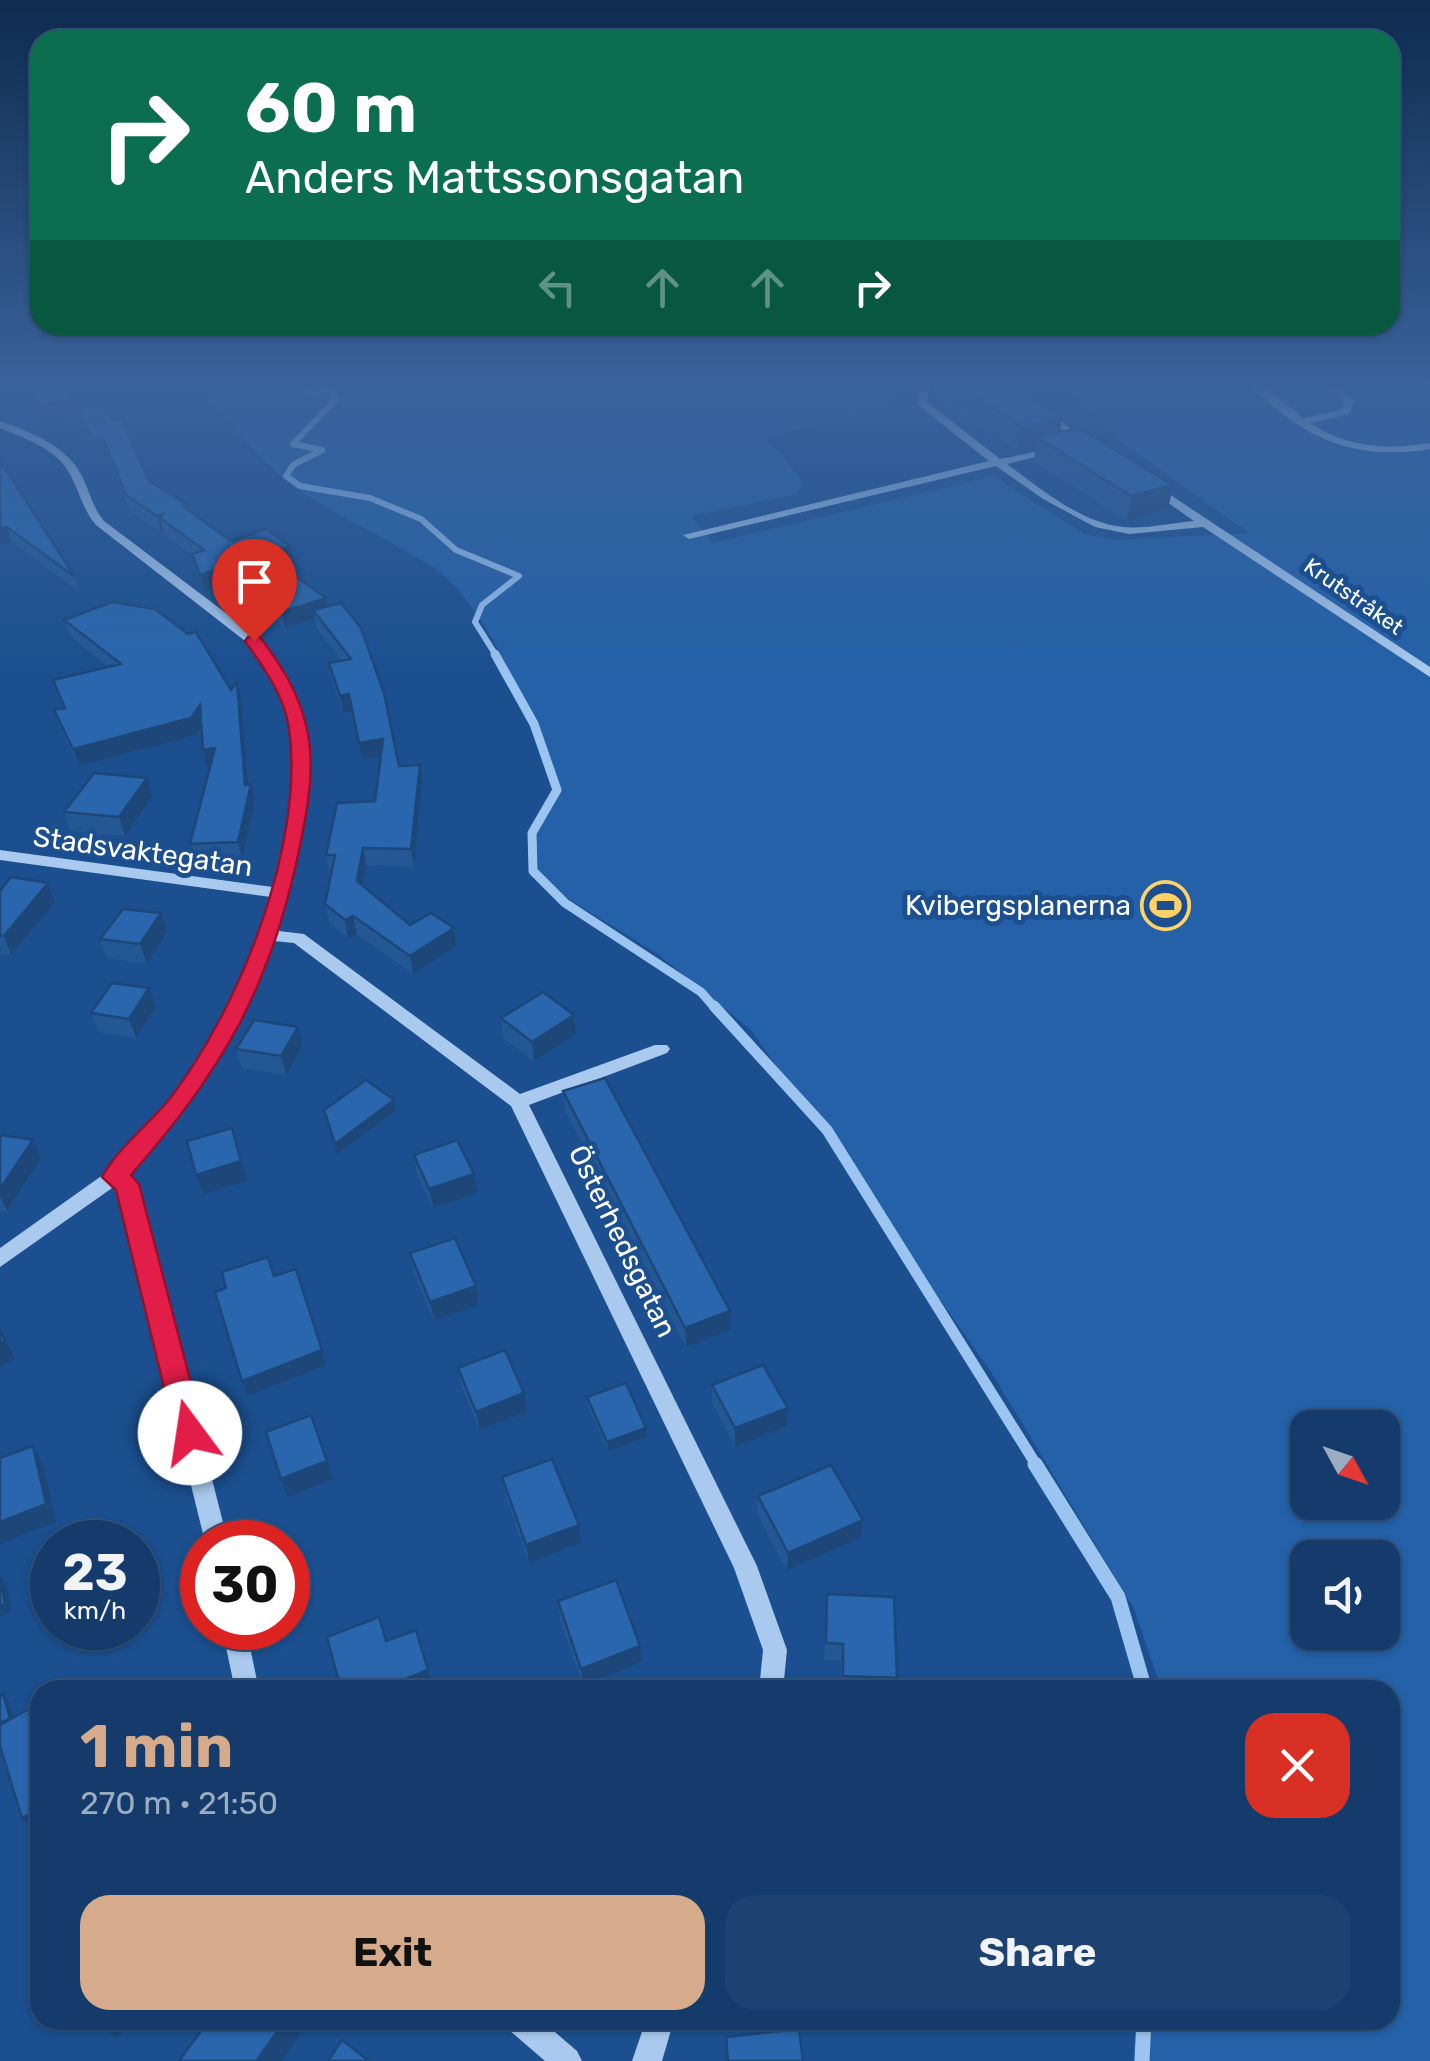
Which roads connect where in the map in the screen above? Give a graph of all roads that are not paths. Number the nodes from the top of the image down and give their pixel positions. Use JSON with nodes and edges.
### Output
{"nodes":[{"id":1,"x":77,"y":481,"type":"edge"},
{"id":2,"x":915,"y":481,"type":"edge"},
{"id":3,"x":1027,"y":481,"type":"edge"},
{"id":4,"x":1145,"y":483,"type":"edge"},
{"id":5,"x":1205,"y":523,"type":"junction"},
{"id":6,"x":688,"y":535,"type":"dead end"},
{"id":7,"x":1430,"y":673,"type":"edge"},
{"id":8,"x":0,"y":855,"type":"edge"},
{"id":9,"x":279,"y":893,"type":"junction"},
{"id":10,"x":269,"y":935,"type":"junction"},
{"id":11,"x":661,"y":1049,"type":"dead end"},
{"id":12,"x":518,"y":1102,"type":"junction"},
{"id":13,"x":114,"y":1177,"type":"junction"},
{"id":14,"x":0,"y":1258,"type":"edge"},
{"id":15,"x":211,"y":1520,"type":"edge"},
{"id":16,"x":238,"y":1650,"type":"edge"},
{"id":17,"x":244,"y":1680,"type":"edge"},
{"id":18,"x":772,"y":1680,"type":"edge"},
{"id":19,"x":531,"y":2030,"type":"edge"},
{"id":20,"x":657,"y":2030,"type":"edge"},
{"id":21,"x":567,"y":2061,"type":"edge"},
{"id":22,"x":647,"y":2061,"type":"edge"}],
"edges":[{"from":1,"to":9,"type":"street"},
{"from":2,"to":6,"type":"street"},
{"from":3,"to":5,"type":"street"},
{"from":4,"to":5,"type":"street","name":"Krutstråket"},
{"from":5,"to":7,"type":"street","name":"Krutstråket"},
{"from":8,"to":9,"type":"street","name":"Stadsvaktegatan"},
{"from":9,"to":10,"type":"street"},
{"from":10,"to":12,"type":"street","name":"Österhedsgatan"},
{"from":10,"to":13,"type":"street"},
{"from":11,"to":12,"type":"street"},
{"from":12,"to":18,"type":"street","name":"Österhedsgatan"},
{"from":13,"to":14,"type":"street"},
{"from":13,"to":15,"type":"street"},
{"from":16,"to":17,"type":"street"},
{"from":19,"to":21,"type":"street"},
{"from":20,"to":22,"type":"street"}]}
